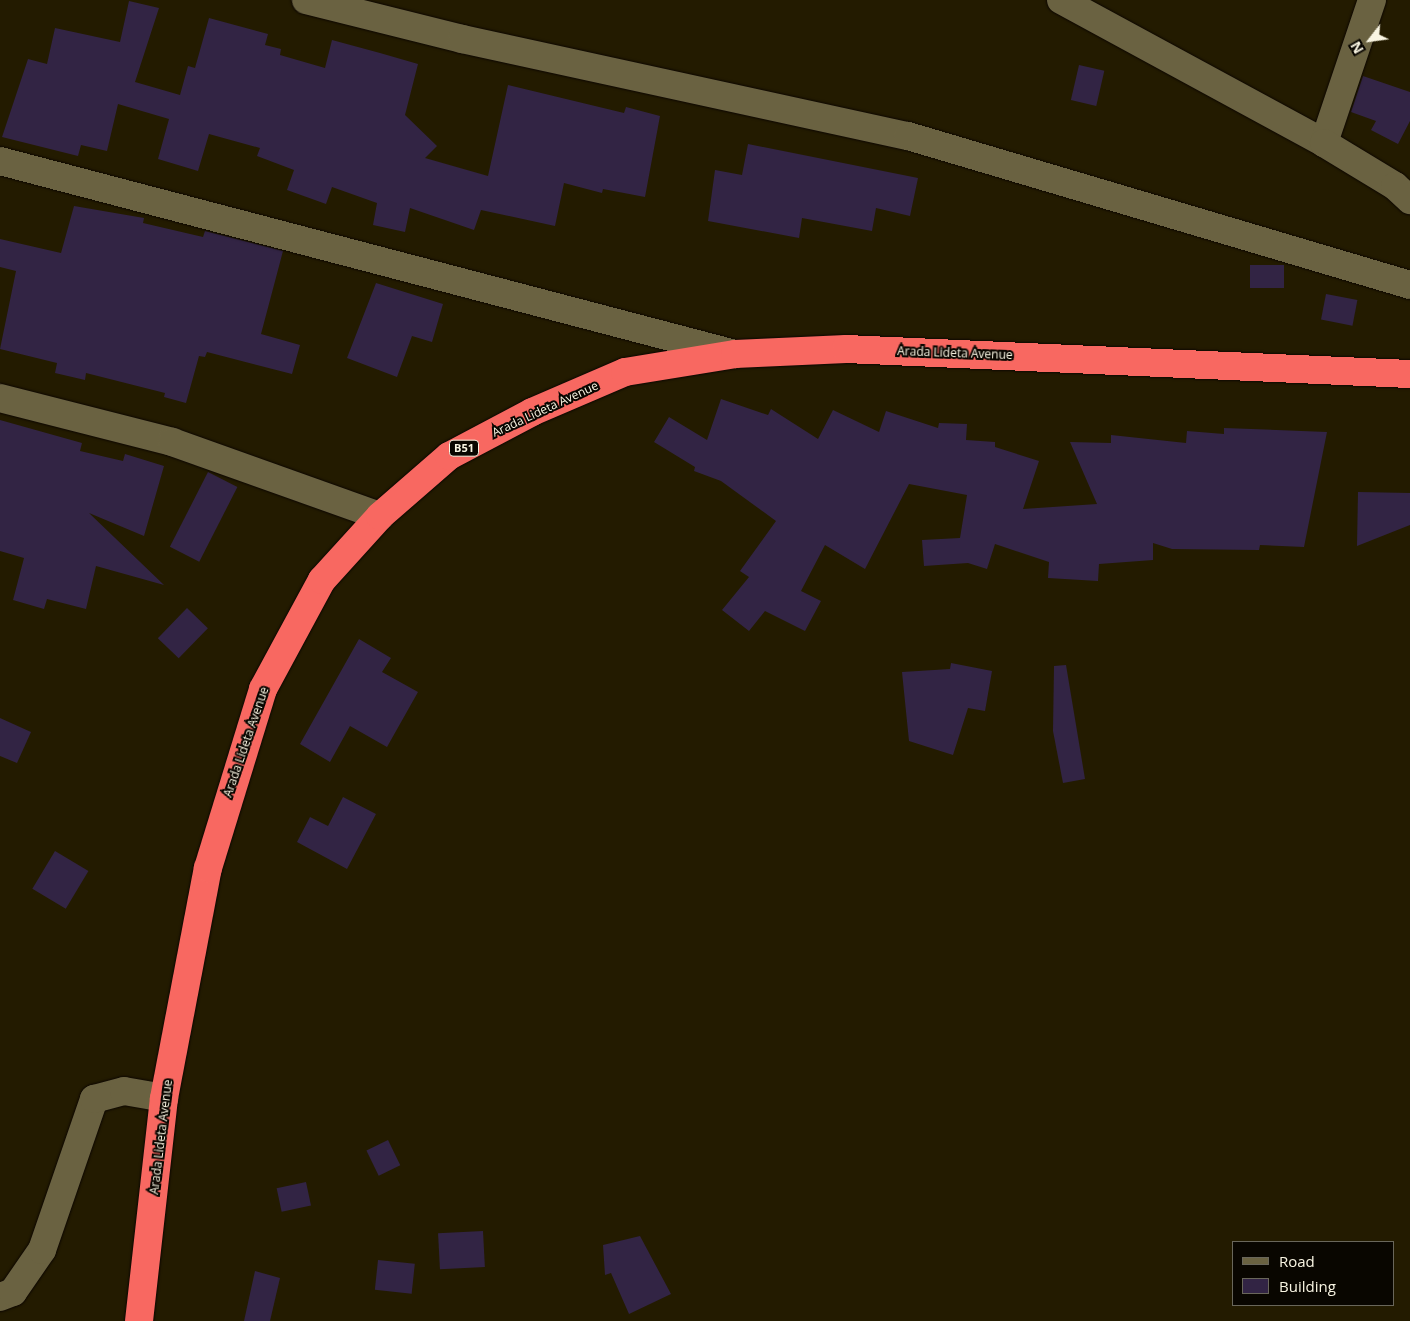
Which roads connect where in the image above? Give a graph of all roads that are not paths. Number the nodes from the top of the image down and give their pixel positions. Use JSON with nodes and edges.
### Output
{"nodes":[{"id":1,"x":306,"y":0,"type":"edge"},
{"id":2,"x":1061,"y":0,"type":"edge"},
{"id":3,"x":1372,"y":0,"type":"edge"},
{"id":4,"x":1324,"y":143,"type":"junction"},
{"id":5,"x":0,"y":162,"type":"edge"},
{"id":6,"x":1410,"y":200,"type":"edge"},
{"id":7,"x":1410,"y":285,"type":"edge"},
{"id":8,"x":735,"y":354,"type":"junction"},
{"id":9,"x":1410,"y":374,"type":"edge"},
{"id":10,"x":0,"y":398,"type":"edge"},
{"id":11,"x":380,"y":516,"type":"junction"},
{"id":12,"x":164,"y":1098,"type":"junction"},
{"id":13,"x":0,"y":1298,"type":"edge"},
{"id":14,"x":138,"y":1321,"type":"edge"}],
"edges":[{"from":1,"to":7,"type":"street"},
{"from":2,"to":4,"type":"street"},
{"from":3,"to":4,"type":"street"},
{"from":4,"to":6,"type":"street"},
{"from":5,"to":8,"type":"street"},
{"from":8,"to":9,"type":"highway","name":"Arada Lideta Avenue","number":"B51"},
{"from":8,"to":11,"type":"highway","name":"Arada Lideta Avenue","number":"B51"},
{"from":10,"to":11,"type":"street"},
{"from":11,"to":12,"type":"highway","name":"Arada Lideta Avenue","number":"B51"},
{"from":12,"to":13,"type":"street"},
{"from":12,"to":14,"type":"highway","name":"Arada Lideta Avenue","number":"B51"}]}
